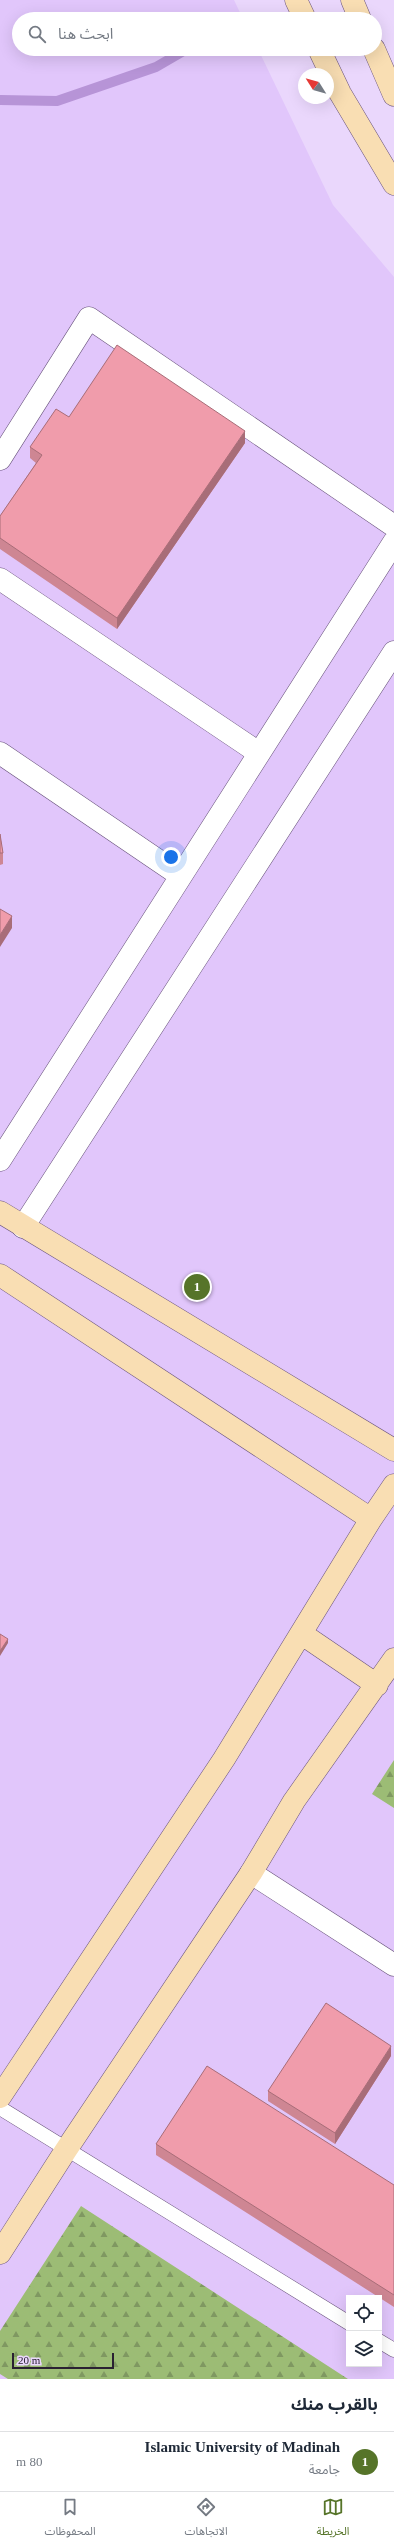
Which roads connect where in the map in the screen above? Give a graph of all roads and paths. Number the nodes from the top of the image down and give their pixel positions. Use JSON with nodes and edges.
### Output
{"nodes":[{"id":1,"x":296,"y":0,"type":"edge"},
{"id":2,"x":352,"y":0,"type":"edge"},
{"id":3,"x":302,"y":12,"type":"edge"},
{"id":4,"x":357,"y":12,"type":"edge"},
{"id":5,"x":322,"y":56,"type":"edge"},
{"id":6,"x":377,"y":56,"type":"edge"},
{"id":7,"x":394,"y":95,"type":"edge"},
{"id":8,"x":394,"y":184,"type":"edge"},
{"id":9,"x":0,"y":459,"type":"edge"},
{"id":10,"x":394,"y":526,"type":"edge"},
{"id":11,"x":394,"y":542,"type":"edge"},
{"id":12,"x":0,"y":579,"type":"edge"},
{"id":13,"x":394,"y":652,"type":"edge"},
{"id":14,"x":0,"y":753,"type":"edge"},
{"id":15,"x":259,"y":753,"type":"junction"},
{"id":16,"x":181,"y":876,"type":"junction"},
{"id":17,"x":0,"y":1160,"type":"edge"},
{"id":18,"x":0,"y":1212,"type":"edge"},
{"id":19,"x":23,"y":1228,"type":"junction"},
{"id":20,"x":0,"y":1275,"type":"edge"},
{"id":21,"x":394,"y":1450,"type":"edge"},
{"id":22,"x":394,"y":1485,"type":"edge"},
{"id":23,"x":370,"y":1518,"type":"junction"},
{"id":24,"x":302,"y":1634,"type":"junction"},
{"id":25,"x":394,"y":1659,"type":"edge"},
{"id":26,"x":377,"y":1685,"type":"junction"},
{"id":27,"x":251,"y":1873,"type":"junction"},
{"id":28,"x":394,"y":1965,"type":"edge"},
{"id":29,"x":0,"y":2097,"type":"edge"},
{"id":30,"x":0,"y":2108,"type":"edge"},
{"id":31,"x":66,"y":2150,"type":"junction"},
{"id":32,"x":0,"y":2253,"type":"edge"},
{"id":33,"x":346,"y":2321,"type":"edge"},
{"id":34,"x":382,"y":2343,"type":"edge"},
{"id":35,"x":394,"y":2350,"type":"edge"}],
"edges":[{"from":1,"to":3,"type":"main road"},
{"from":2,"to":4,"type":"main road"},
{"from":5,"to":8,"type":"main road"},
{"from":6,"to":7,"type":"main road"},
{"from":9,"to":10,"type":"street"},
{"from":11,"to":15,"type":"street"},
{"from":12,"to":15,"type":"street"},
{"from":13,"to":19,"type":"street"},
{"from":14,"to":16,"type":"street"},
{"from":15,"to":16,"type":"street"},
{"from":16,"to":17,"type":"street"},
{"from":18,"to":19,"type":"main road"},
{"from":19,"to":21,"type":"main road"},
{"from":20,"to":23,"type":"main road"},
{"from":22,"to":23,"type":"main road"},
{"from":23,"to":24,"type":"main road"},
{"from":24,"to":26,"type":"main road"},
{"from":24,"to":29,"type":"main road"},
{"from":25,"to":26,"type":"main road"},
{"from":26,"to":27,"type":"main road"},
{"from":27,"to":28,"type":"street"},
{"from":27,"to":31,"type":"main road"},
{"from":30,"to":31,"type":"lane"},
{"from":31,"to":32,"type":"main road"},
{"from":31,"to":33,"type":"lane"},
{"from":34,"to":35,"type":"lane"}]}
